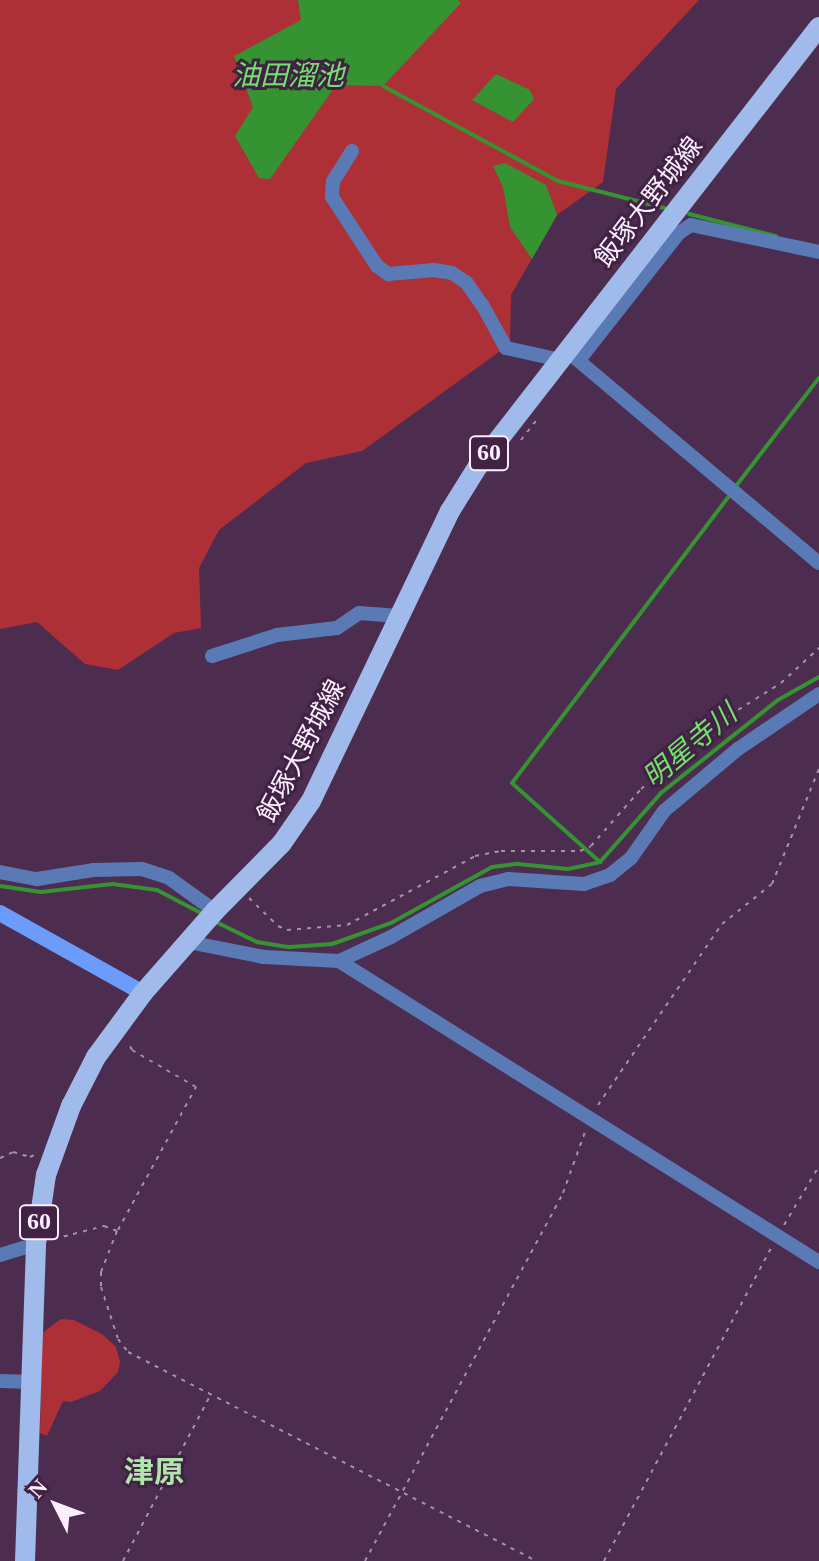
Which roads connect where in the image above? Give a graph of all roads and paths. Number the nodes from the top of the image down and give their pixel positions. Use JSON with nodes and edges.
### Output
{"nodes":[{"id":1,"x":819,"y":27,"type":"edge"},
{"id":2,"x":352,"y":151,"type":"dead end"},
{"id":3,"x":819,"y":252,"type":"edge"},
{"id":4,"x":568,"y":357,"type":"junction"},
{"id":5,"x":530,"y":399,"type":"junction"},
{"id":6,"x":511,"y":449,"type":"dead end"},
{"id":7,"x":819,"y":563,"type":"edge"},
{"id":8,"x":399,"y":616,"type":"junction"},
{"id":9,"x":819,"y":648,"type":"edge"},
{"id":10,"x":212,"y":656,"type":"dead end"},
{"id":11,"x":819,"y":694,"type":"edge"},
{"id":12,"x":819,"y":769,"type":"edge"},
{"id":13,"x":0,"y":872,"type":"edge"},
{"id":14,"x":239,"y":889,"type":"junction"},
{"id":15,"x":215,"y":911,"type":"junction"},
{"id":16,"x":0,"y":913,"type":"edge"},
{"id":17,"x":194,"y":936,"type":"junction"},
{"id":18,"x":339,"y":961,"type":"junction"},
{"id":19,"x":143,"y":993,"type":"junction"},
{"id":20,"x":130,"y":1035,"type":"dead end"},
{"id":21,"x":589,"y":1120,"type":"junction"},
{"id":22,"x":819,"y":1166,"type":"edge"},
{"id":23,"x":117,"y":1231,"type":"junction"},
{"id":24,"x":777,"y":1238,"type":"junction"},
{"id":25,"x":36,"y":1244,"type":"junction"},
{"id":26,"x":0,"y":1255,"type":"edge"},
{"id":27,"x":819,"y":1262,"type":"edge"},
{"id":28,"x":0,"y":1381,"type":"edge"},
{"id":29,"x":31,"y":1382,"type":"junction"},
{"id":30,"x":211,"y":1395,"type":"junction"},
{"id":31,"x":403,"y":1494,"type":"junction"},
{"id":32,"x":25,"y":1561,"type":"edge"},
{"id":33,"x":123,"y":1561,"type":"edge"},
{"id":34,"x":365,"y":1561,"type":"edge"},
{"id":35,"x":536,"y":1561,"type":"edge"},
{"id":36,"x":604,"y":1561,"type":"edge"}],
"edges":[{"from":1,"to":4,"type":"main road","name":"飯塚大野城線","number":"60"},
{"from":2,"to":4,"type":"street"},
{"from":3,"to":4,"type":"street"},
{"from":4,"to":5,"type":"main road","name":"飯塚大野城線","number":"60"},
{"from":4,"to":7,"type":"street"},
{"from":5,"to":6,"type":"path"},
{"from":5,"to":8,"type":"main road","name":"飯塚大野城線","number":"60"},
{"from":8,"to":10,"type":"street"},
{"from":8,"to":14,"type":"main road","name":"飯塚大野城線","number":"60"},
{"from":9,"to":14,"type":"path"},
{"from":11,"to":18,"type":"street"},
{"from":12,"to":21,"type":"path"},
{"from":13,"to":15,"type":"street"},
{"from":14,"to":15,"type":"main road","name":"飯塚大野城線","number":"60"},
{"from":15,"to":17,"type":"main road","name":"飯塚大野城線","number":"60"},
{"from":16,"to":19,"type":"street"},
{"from":17,"to":18,"type":"street"},
{"from":17,"to":19,"type":"main road","name":"飯塚大野城線","number":"60"},
{"from":18,"to":21,"type":"street"},
{"from":19,"to":25,"type":"main road","name":"飯塚大野城線","number":"60"},
{"from":20,"to":23,"type":"path"},
{"from":21,"to":24,"type":"street"},
{"from":21,"to":31,"type":"path"},
{"from":22,"to":24,"type":"path"},
{"from":23,"to":25,"type":"path"},
{"from":23,"to":30,"type":"path"},
{"from":24,"to":27,"type":"street"},
{"from":24,"to":36,"type":"path"},
{"from":25,"to":26,"type":"street"},
{"from":25,"to":29,"type":"main road","name":"飯塚大野城線","number":"60"},
{"from":28,"to":29,"type":"street"},
{"from":29,"to":32,"type":"main road","name":"飯塚大野城線","number":"60"},
{"from":30,"to":31,"type":"path"},
{"from":30,"to":33,"type":"path"},
{"from":31,"to":34,"type":"path"},
{"from":31,"to":35,"type":"path"}]}
